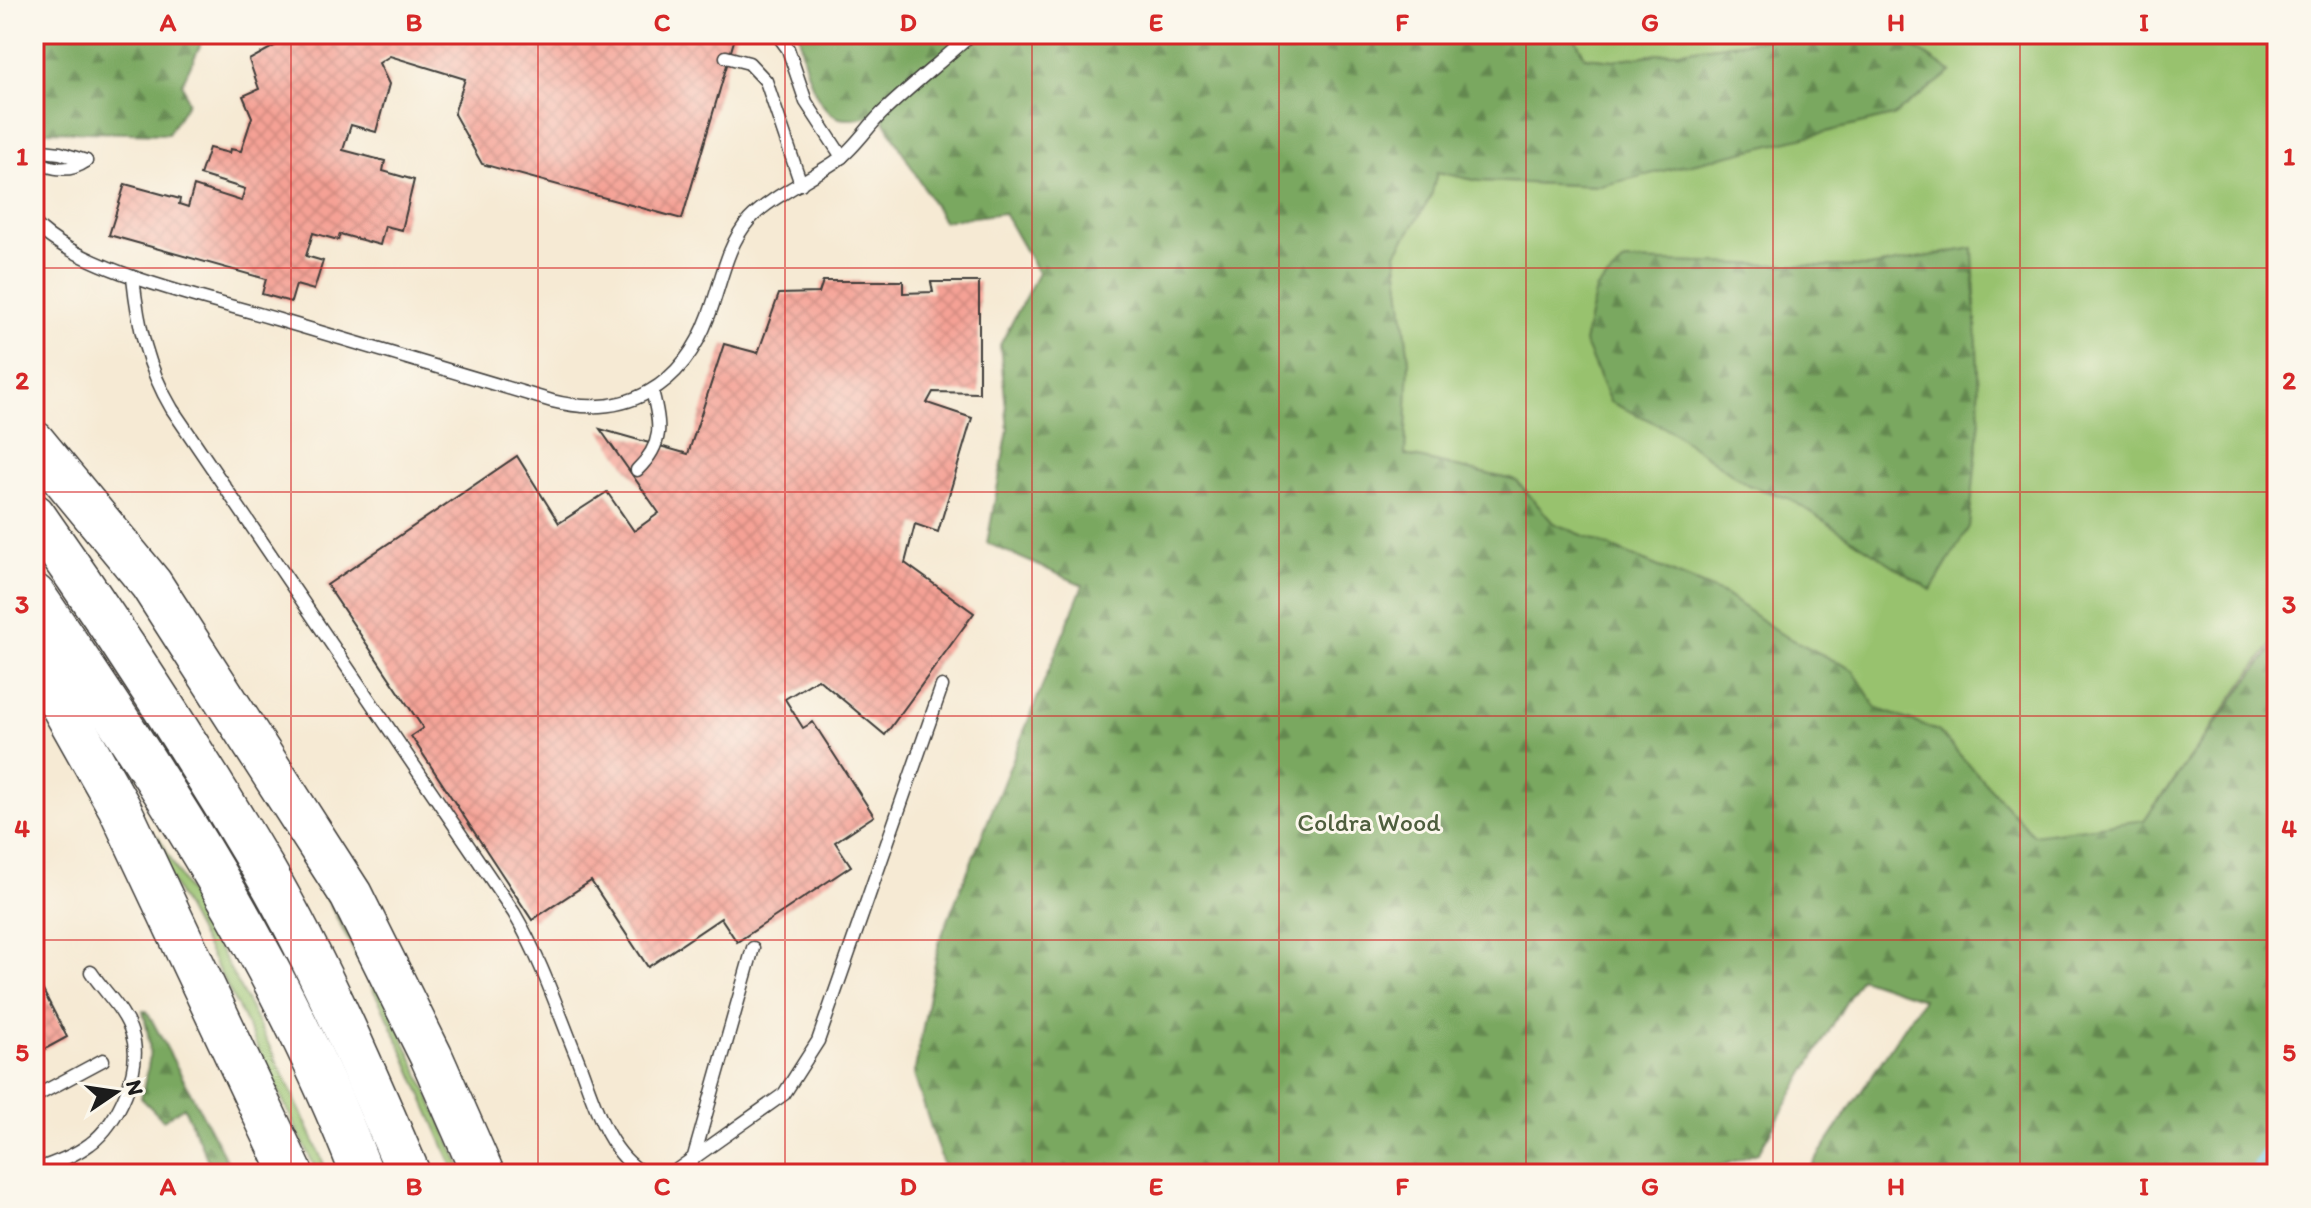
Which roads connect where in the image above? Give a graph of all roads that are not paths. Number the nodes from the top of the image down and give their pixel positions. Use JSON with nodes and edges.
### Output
{"nodes":[{"id":1,"x":777,"y":34,"type":"edge"},
{"id":2,"x":972,"y":34,"type":"edge"},
{"id":3,"x":726,"y":57,"type":"dead end"},
{"id":4,"x":34,"y":150,"type":"edge"},
{"id":5,"x":842,"y":157,"type":"junction"},
{"id":6,"x":34,"y":161,"type":"edge"},
{"id":7,"x":801,"y":184,"type":"junction"},
{"id":8,"x":34,"y":223,"type":"edge"},
{"id":9,"x":133,"y":277,"type":"junction"},
{"id":10,"x":652,"y":391,"type":"junction"},
{"id":11,"x":34,"y":442,"type":"edge"},
{"id":12,"x":637,"y":470,"type":"dead end"},
{"id":13,"x":34,"y":515,"type":"edge"},
{"id":14,"x":34,"y":595,"type":"edge"},
{"id":15,"x":34,"y":656,"type":"edge"},
{"id":16,"x":942,"y":686,"type":"dead end"},
{"id":17,"x":34,"y":691,"type":"edge"},
{"id":18,"x":753,"y":948,"type":"dead end"},
{"id":19,"x":91,"y":972,"type":"dead end"},
{"id":20,"x":209,"y":995,"type":"junction"},
{"id":21,"x":103,"y":1060,"type":"dead end"},
{"id":22,"x":34,"y":1097,"type":"edge"},
{"id":23,"x":693,"y":1160,"type":"junction"},
{"id":24,"x":34,"y":1170,"type":"edge"},
{"id":25,"x":292,"y":1174,"type":"edge"},
{"id":26,"x":362,"y":1174,"type":"edge"},
{"id":27,"x":409,"y":1174,"type":"edge"},
{"id":28,"x":483,"y":1174,"type":"edge"},
{"id":29,"x":645,"y":1174,"type":"edge"},
{"id":30,"x":671,"y":1174,"type":"edge"}],
"edges":[{"from":1,"to":5,"type":"lane"},
{"from":2,"to":5,"type":"lane"},
{"from":3,"to":7,"type":"lane"},
{"from":4,"to":6,"type":"lane"},
{"from":5,"to":7,"type":"lane"},
{"from":7,"to":10,"type":"lane"},
{"from":8,"to":9,"type":"lane"},
{"from":9,"to":10,"type":"lane"},
{"from":9,"to":29,"type":"lane"},
{"from":10,"to":12,"type":"lane"},
{"from":11,"to":28,"type":"highway"},
{"from":13,"to":27,"type":"highway"},
{"from":14,"to":26,"type":"highway"},
{"from":15,"to":20,"type":"highway"},
{"from":16,"to":23,"type":"lane"},
{"from":17,"to":20,"type":"highway"},
{"from":18,"to":23,"type":"lane"},
{"from":19,"to":24,"type":"lane"},
{"from":20,"to":25,"type":"highway"},
{"from":21,"to":22,"type":"lane"},
{"from":23,"to":30,"type":"lane"}]}
